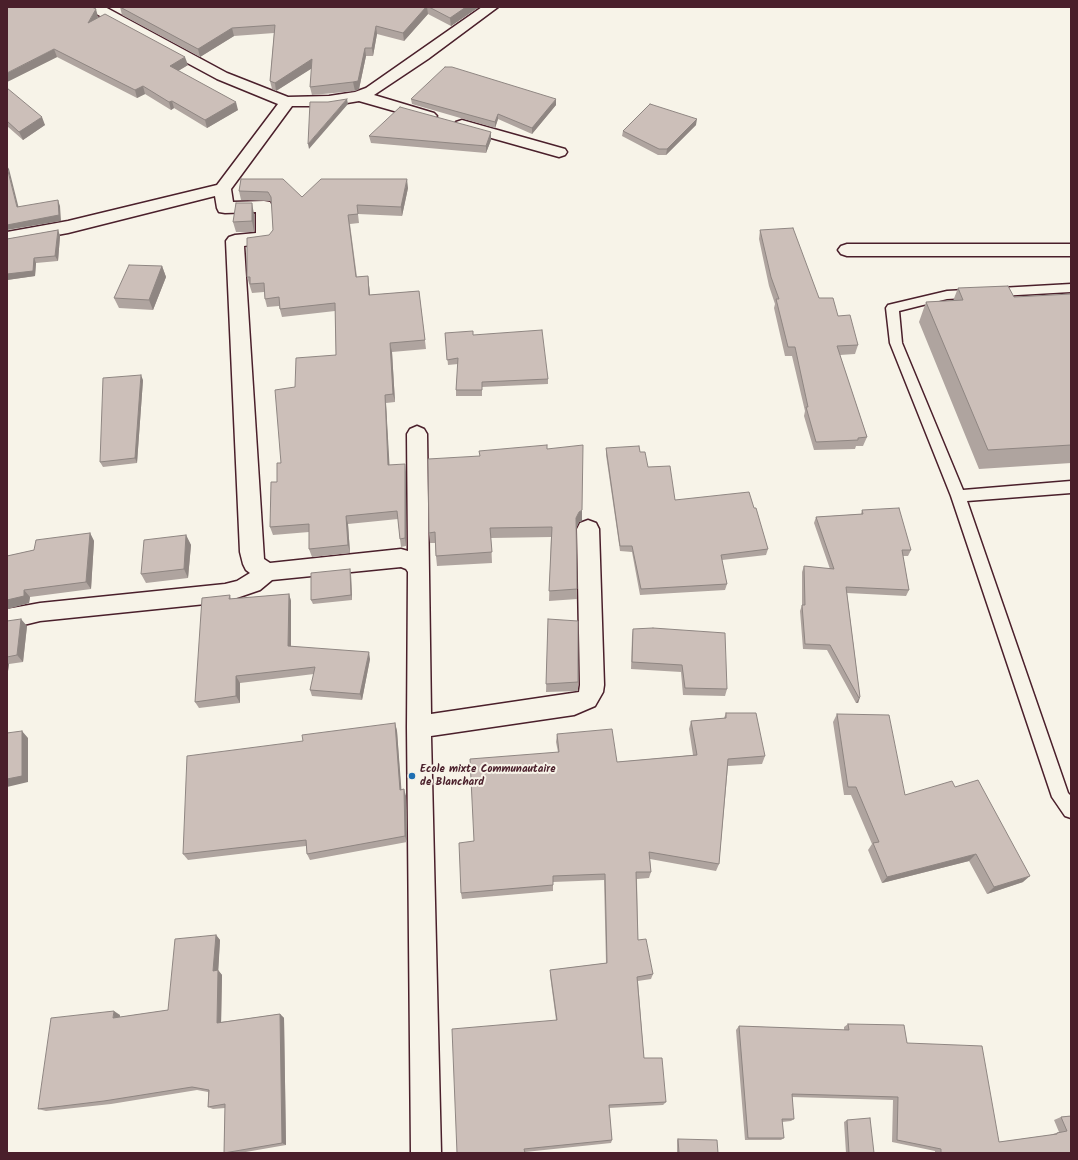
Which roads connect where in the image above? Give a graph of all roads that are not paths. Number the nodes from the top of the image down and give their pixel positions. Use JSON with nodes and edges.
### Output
{"nodes":[{"id":1,"x":94,"y":7,"type":"edge"},
{"id":2,"x":491,"y":7,"type":"edge"},
{"id":3,"x":359,"y":96,"type":"junction"},
{"id":4,"x":286,"y":102,"type":"junction"},
{"id":5,"x":559,"y":152,"type":"dead end"},
{"id":6,"x":223,"y":189,"type":"junction"},
{"id":7,"x":7,"y":238,"type":"edge"},
{"id":8,"x":847,"y":250,"type":"dead end"},
{"id":9,"x":1071,"y":250,"type":"edge"},
{"id":10,"x":1071,"y":288,"type":"edge"},
{"id":11,"x":417,"y":434,"type":"dead end"},
{"id":12,"x":1071,"y":487,"type":"edge"},
{"id":13,"x":958,"y":496,"type":"junction"},
{"id":14,"x":588,"y":529,"type":"dead end"},
{"id":15,"x":419,"y":571,"type":"junction"},
{"id":16,"x":267,"y":572,"type":"junction"},
{"id":17,"x":7,"y":619,"type":"edge"},
{"id":18,"x":419,"y":727,"type":"junction"},
{"id":19,"x":1071,"y":810,"type":"edge"},
{"id":20,"x":426,"y":1153,"type":"edge"}],
"edges":[{"from":1,"to":4,"type":"street"},
{"from":2,"to":3,"type":"street"},
{"from":3,"to":4,"type":"street"},
{"from":3,"to":5,"type":"street"},
{"from":4,"to":6,"type":"street"},
{"from":6,"to":7,"type":"street"},
{"from":6,"to":16,"type":"street"},
{"from":8,"to":9,"type":"street"},
{"from":10,"to":13,"type":"lane"},
{"from":11,"to":15,"type":"street"},
{"from":12,"to":13,"type":"lane"},
{"from":13,"to":19,"type":"lane"},
{"from":14,"to":18,"type":"street"},
{"from":15,"to":16,"type":"street"},
{"from":15,"to":18,"type":"street"},
{"from":16,"to":17,"type":"street"},
{"from":18,"to":20,"type":"street"}]}
